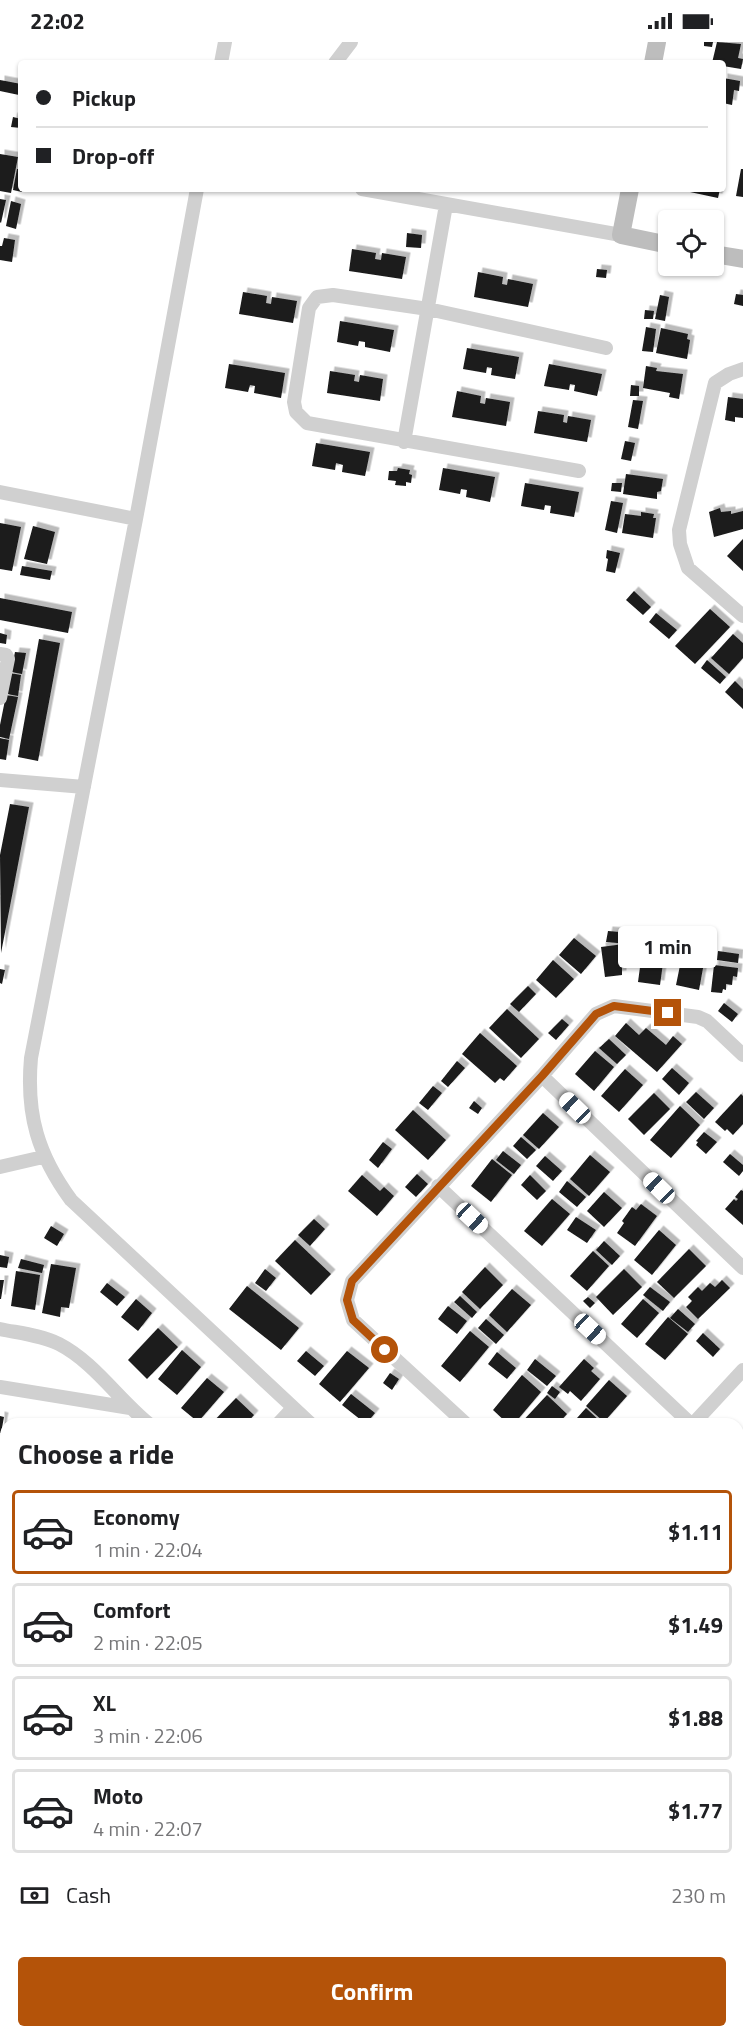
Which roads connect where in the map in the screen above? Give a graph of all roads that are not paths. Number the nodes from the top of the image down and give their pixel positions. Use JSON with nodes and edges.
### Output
{"nodes":[{"id":1,"x":225,"y":42,"type":"edge"},
{"id":2,"x":351,"y":42,"type":"edge"},
{"id":3,"x":657,"y":42,"type":"edge"},
{"id":4,"x":222,"y":60,"type":"edge"},
{"id":5,"x":337,"y":60,"type":"edge"},
{"id":6,"x":654,"y":60,"type":"edge"},
{"id":7,"x":196,"y":192,"type":"edge"},
{"id":8,"x":378,"y":192,"type":"edge"},
{"id":9,"x":629,"y":192,"type":"edge"},
{"id":10,"x":446,"y":205,"type":"junction"},
{"id":11,"x":621,"y":236,"type":"junction"},
{"id":12,"x":658,"y":243,"type":"edge"},
{"id":13,"x":724,"y":256,"type":"edge"},
{"id":14,"x":743,"y":259,"type":"edge"},
{"id":15,"x":428,"y":309,"type":"junction"},
{"id":16,"x":606,"y":348,"type":"dead end"},
{"id":17,"x":743,"y":369,"type":"edge"},
{"id":18,"x":404,"y":442,"type":"junction"},
{"id":19,"x":579,"y":471,"type":"dead end"},
{"id":20,"x":0,"y":492,"type":"edge"},
{"id":21,"x":136,"y":519,"type":"junction"},
{"id":22,"x":743,"y":616,"type":"edge"},
{"id":23,"x":0,"y":654,"type":"edge"},
{"id":24,"x":0,"y":698,"type":"edge"},
{"id":25,"x":0,"y":780,"type":"edge"},
{"id":26,"x":84,"y":787,"type":"junction"},
{"id":27,"x":743,"y":1055,"type":"edge"},
{"id":28,"x":542,"y":1076,"type":"junction"},
{"id":29,"x":44,"y":1156,"type":"junction"},
{"id":30,"x":0,"y":1167,"type":"edge"},
{"id":31,"x":438,"y":1186,"type":"junction"},
{"id":32,"x":743,"y":1268,"type":"edge"},
{"id":33,"x":0,"y":1329,"type":"edge"},
{"id":34,"x":743,"y":1370,"type":"edge"},
{"id":35,"x":0,"y":1387,"type":"edge"},
{"id":36,"x":130,"y":1408,"type":"junction"},
{"id":37,"x":293,"y":1408,"type":"junction"},
{"id":38,"x":142,"y":1418,"type":"edge"},
{"id":39,"x":284,"y":1418,"type":"edge"},
{"id":40,"x":304,"y":1418,"type":"edge"},
{"id":41,"x":459,"y":1418,"type":"edge"},
{"id":42,"x":686,"y":1418,"type":"edge"},
{"id":43,"x":698,"y":1418,"type":"edge"}],
"edges":[{"from":1,"to":4,"type":"street"},
{"from":2,"to":5,"type":"street"},
{"from":3,"to":6,"type":"street"},
{"from":7,"to":21,"type":"street"},
{"from":8,"to":10,"type":"street"},
{"from":9,"to":11,"type":"street"},
{"from":10,"to":11,"type":"street"},
{"from":10,"to":15,"type":"street"},
{"from":11,"to":12,"type":"street"},
{"from":13,"to":14,"type":"street"},
{"from":15,"to":16,"type":"street"},
{"from":15,"to":18,"type":"street"},
{"from":15,"to":18,"type":"street"},
{"from":17,"to":22,"type":"street"},
{"from":18,"to":19,"type":"street"},
{"from":20,"to":21,"type":"street"},
{"from":21,"to":26,"type":"street"},
{"from":23,"to":24,"type":"street"},
{"from":25,"to":26,"type":"street"},
{"from":26,"to":29,"type":"street"},
{"from":27,"to":28,"type":"street"},
{"from":28,"to":31,"type":"street"},
{"from":28,"to":32,"type":"street"},
{"from":29,"to":30,"type":"street"},
{"from":29,"to":37,"type":"street"},
{"from":31,"to":41,"type":"street"},
{"from":31,"to":42,"type":"street"},
{"from":33,"to":36,"type":"street"},
{"from":34,"to":43,"type":"street"},
{"from":35,"to":36,"type":"street"},
{"from":36,"to":38,"type":"street"},
{"from":37,"to":39,"type":"street"},
{"from":37,"to":40,"type":"street"}]}
